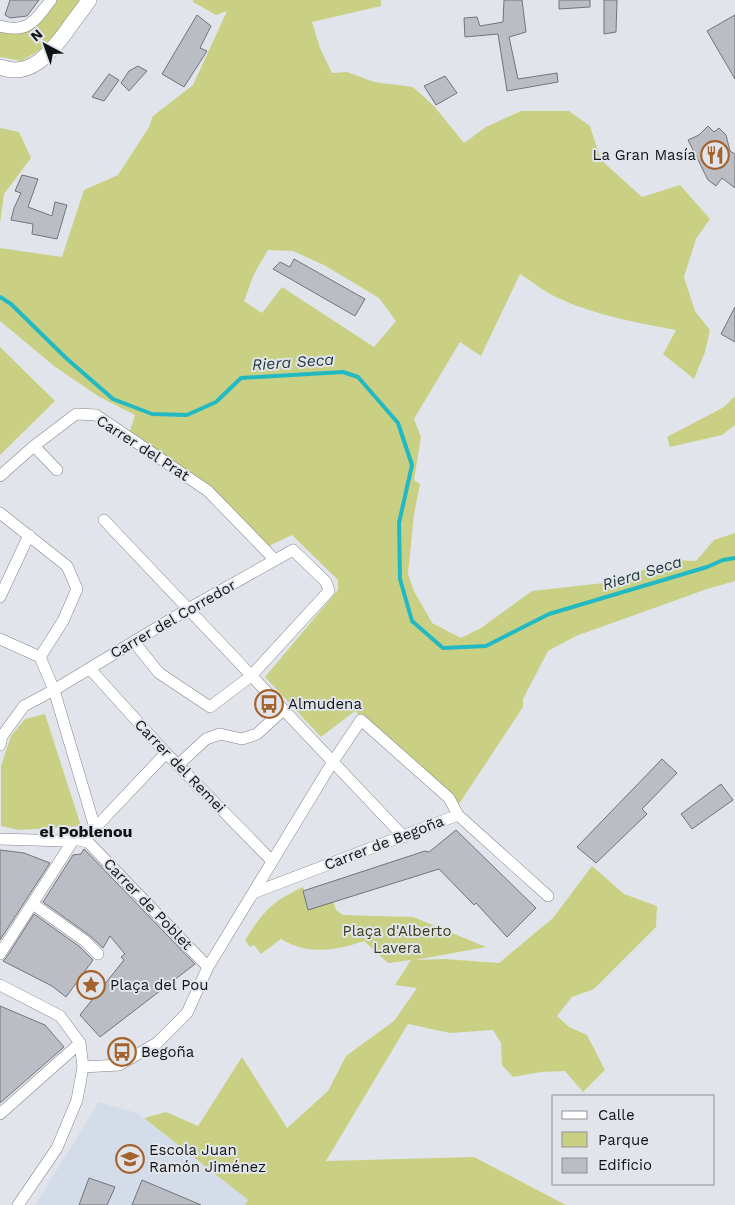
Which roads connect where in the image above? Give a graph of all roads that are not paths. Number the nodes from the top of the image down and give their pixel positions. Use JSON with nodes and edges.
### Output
{"nodes":[{"id":1,"x":51,"y":0,"type":"edge"},
{"id":2,"x":89,"y":0,"type":"edge"},
{"id":3,"x":0,"y":26,"type":"edge"},
{"id":4,"x":0,"y":67,"type":"edge"},
{"id":5,"x":34,"y":446,"type":"junction"},
{"id":6,"x":57,"y":470,"type":"dead end"},
{"id":7,"x":0,"y":476,"type":"edge"},
{"id":8,"x":0,"y":513,"type":"edge"},
{"id":9,"x":104,"y":520,"type":"dead end"},
{"id":10,"x":28,"y":536,"type":"junction"},
{"id":11,"x":275,"y":560,"type":"junction"},
{"id":12,"x":0,"y":597,"type":"edge"},
{"id":13,"x":188,"y":609,"type":"junction"},
{"id":14,"x":0,"y":639,"type":"edge"},
{"id":15,"x":134,"y":642,"type":"junction"},
{"id":16,"x":40,"y":657,"type":"junction"},
{"id":17,"x":90,"y":668,"type":"junction"},
{"id":18,"x":251,"y":676,"type":"junction"},
{"id":19,"x":54,"y":690,"type":"junction"},
{"id":20,"x":283,"y":710,"type":"junction"},
{"id":21,"x":0,"y":745,"type":"edge"},
{"id":22,"x":166,"y":754,"type":"junction"},
{"id":23,"x":332,"y":763,"type":"junction"},
{"id":24,"x":178,"y":766,"type":"junction"},
{"id":25,"x":458,"y":815,"type":"junction"},
{"id":26,"x":404,"y":837,"type":"junction"},
{"id":27,"x":0,"y":839,"type":"edge"},
{"id":28,"x":74,"y":839,"type":"junction"},
{"id":29,"x":272,"y":861,"type":"junction"},
{"id":30,"x":253,"y":893,"type":"junction"},
{"id":31,"x":548,"y":896,"type":"dead end"},
{"id":32,"x":34,"y":904,"type":"junction"},
{"id":33,"x":0,"y":954,"type":"edge"},
{"id":34,"x":98,"y":954,"type":"dead end"},
{"id":35,"x":208,"y":967,"type":"junction"},
{"id":36,"x":0,"y":985,"type":"edge"},
{"id":37,"x":80,"y":1043,"type":"junction"},
{"id":38,"x":83,"y":1067,"type":"junction"},
{"id":39,"x":0,"y":1114,"type":"edge"},
{"id":40,"x":18,"y":1205,"type":"edge"}],
"edges":[{"from":1,"to":3,"type":"street"},
{"from":2,"to":4,"type":"main road"},
{"from":5,"to":6,"type":"street"},
{"from":5,"to":7,"type":"street","name":"Carrer del Prat"},
{"from":5,"to":11,"type":"street","name":"Carrer del Prat"},
{"from":8,"to":10,"type":"street"},
{"from":9,"to":13,"type":"street"},
{"from":10,"to":12,"type":"street"},
{"from":10,"to":16,"type":"street"},
{"from":11,"to":13,"type":"street","name":"Carrer del Corredor"},
{"from":11,"to":18,"type":"street","name":"Carrer del Corredor"},
{"from":13,"to":15,"type":"street","name":"Carrer del Corredor"},
{"from":13,"to":18,"type":"street"},
{"from":14,"to":16,"type":"street"},
{"from":15,"to":17,"type":"street","name":"Carrer del Corredor"},
{"from":15,"to":18,"type":"street"},
{"from":16,"to":19,"type":"street"},
{"from":17,"to":19,"type":"street","name":"Carrer del Corredor"},
{"from":17,"to":22,"type":"street","name":"Carrer del Remei"},
{"from":18,"to":20,"type":"street"},
{"from":19,"to":21,"type":"street","name":"Carrer del Corredor"},
{"from":19,"to":22,"type":"street"},
{"from":20,"to":23,"type":"street"},
{"from":20,"to":24,"type":"street"},
{"from":22,"to":24,"type":"street","name":"Carrer del Remei"},
{"from":23,"to":25,"type":"street"},
{"from":23,"to":26,"type":"street"},
{"from":23,"to":29,"type":"street"},
{"from":24,"to":29,"type":"street","name":"Carrer del Remei"},
{"from":25,"to":26,"type":"street","name":"Carrer de Begoña"},
{"from":25,"to":31,"type":"street","name":"Carrer de Begoña"},
{"from":26,"to":30,"type":"street","name":"Carrer de Begoña"},
{"from":27,"to":28,"type":"street"},
{"from":28,"to":32,"type":"street"},
{"from":28,"to":35,"type":"street","name":"Carrer de Poblet"},
{"from":29,"to":30,"type":"street"},
{"from":30,"to":35,"type":"street"},
{"from":32,"to":33,"type":"street"},
{"from":32,"to":34,"type":"street"},
{"from":35,"to":38,"type":"street"},
{"from":36,"to":37,"type":"street"},
{"from":37,"to":38,"type":"street"},
{"from":37,"to":39,"type":"street"},
{"from":38,"to":40,"type":"street"}]}
